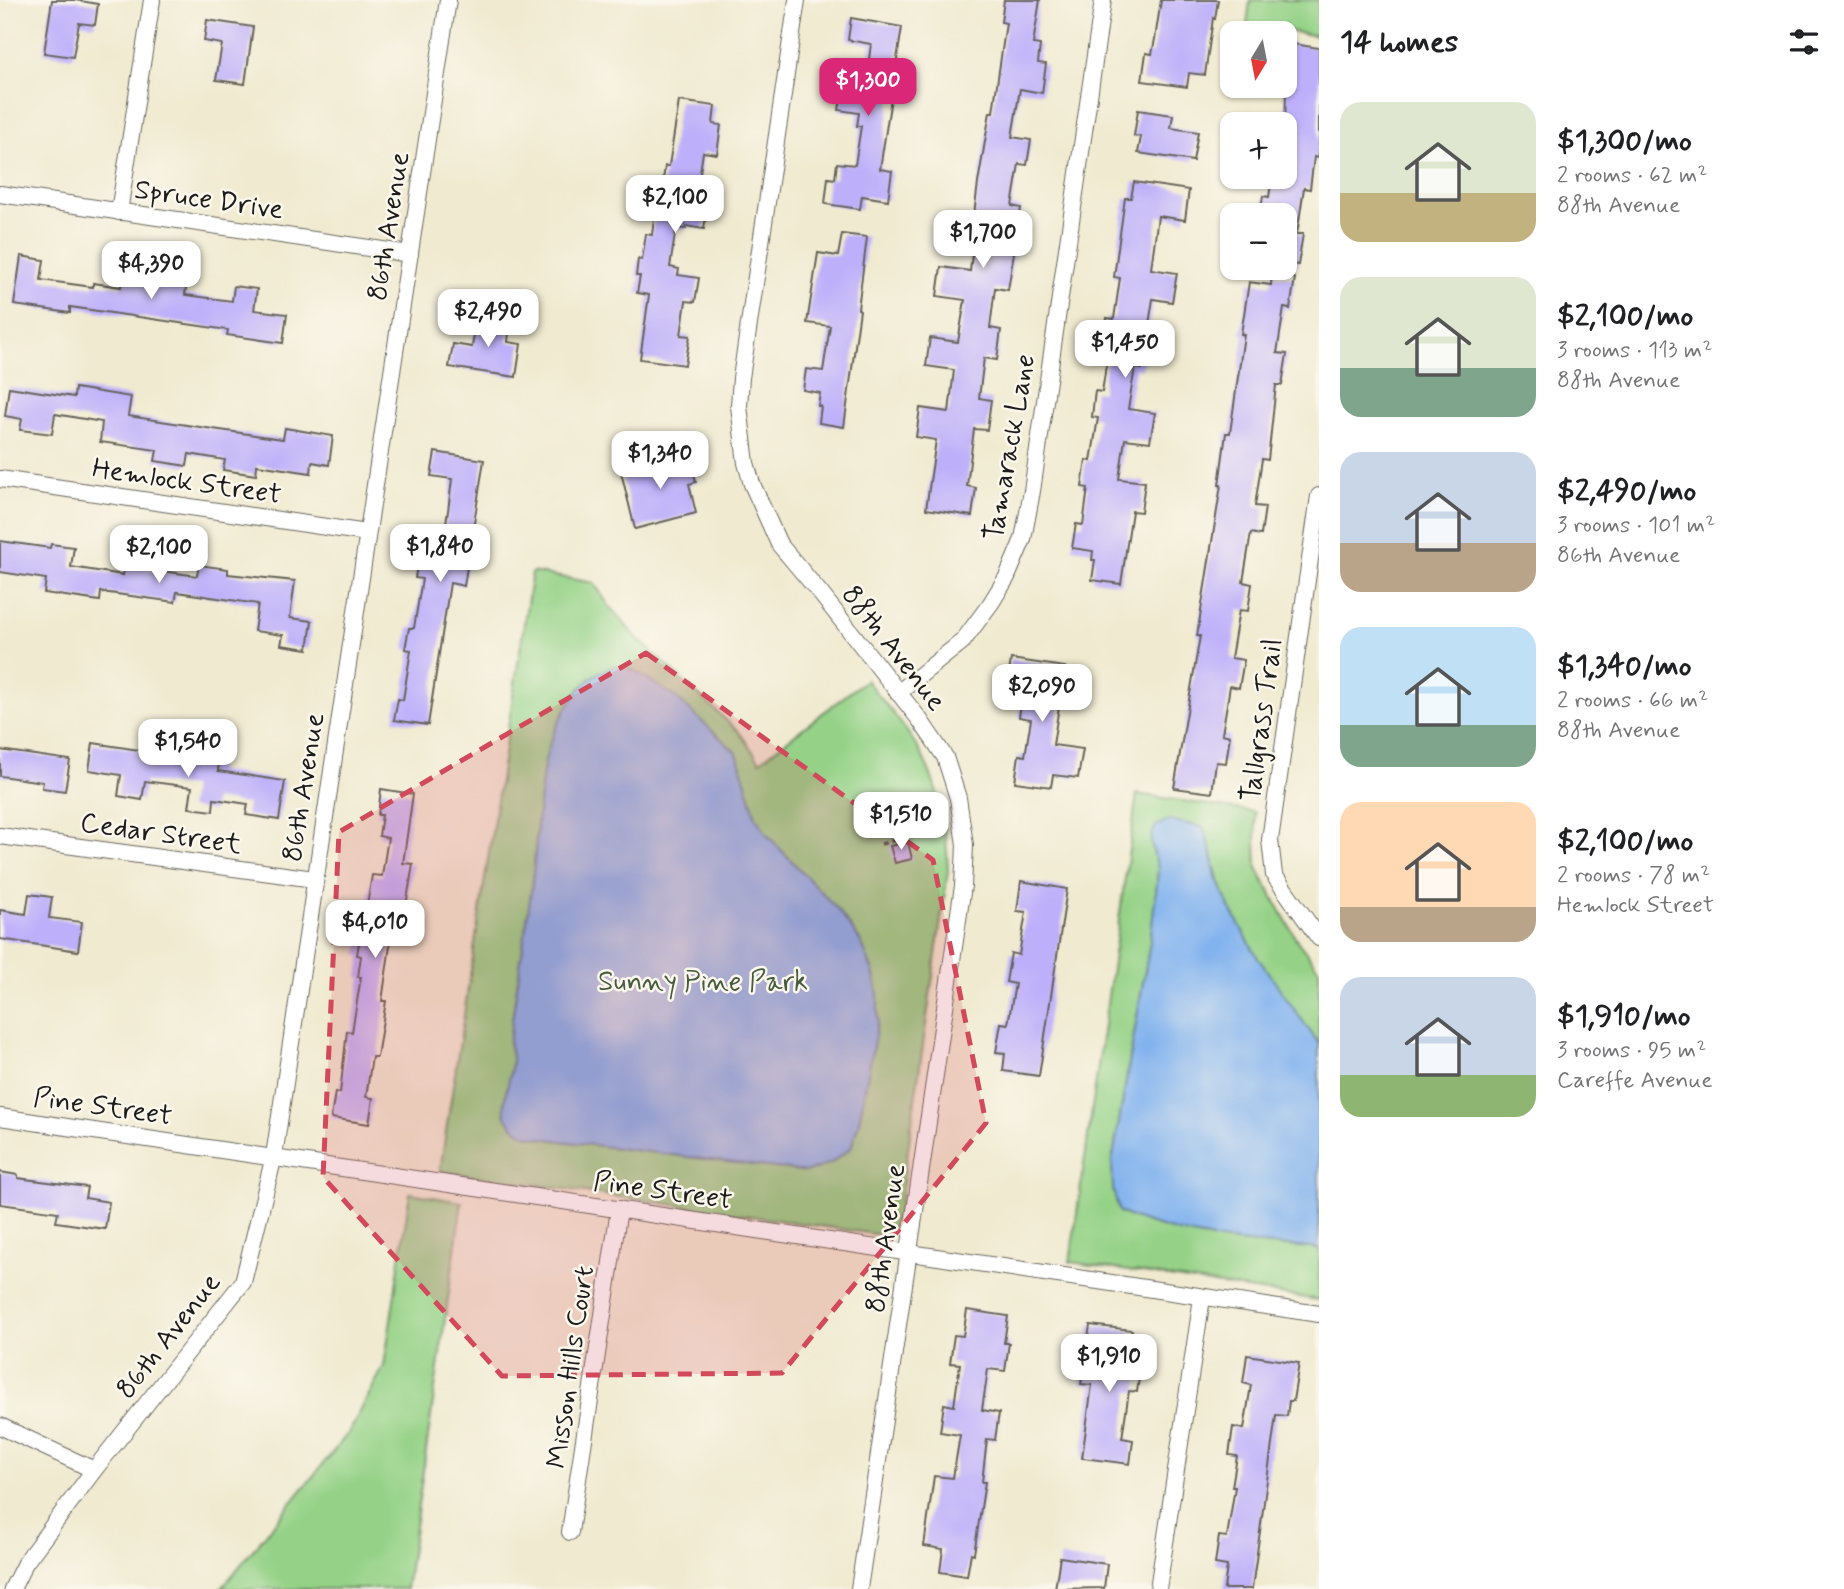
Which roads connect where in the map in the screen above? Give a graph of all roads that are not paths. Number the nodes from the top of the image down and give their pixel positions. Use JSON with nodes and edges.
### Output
{"nodes":[{"id":1,"x":152,"y":0,"type":"edge"},
{"id":2,"x":448,"y":0,"type":"edge"},
{"id":3,"x":797,"y":0,"type":"edge"},
{"id":4,"x":1103,"y":0,"type":"edge"},
{"id":5,"x":0,"y":194,"type":"edge"},
{"id":6,"x":118,"y":212,"type":"junction"},
{"id":7,"x":410,"y":254,"type":"junction"},
{"id":8,"x":0,"y":479,"type":"edge"},
{"id":9,"x":1319,"y":496,"type":"edge"},
{"id":10,"x":367,"y":533,"type":"junction"},
{"id":11,"x":898,"y":692,"type":"junction"},
{"id":12,"x":0,"y":836,"type":"edge"},
{"id":13,"x":314,"y":879,"type":"junction"},
{"id":14,"x":1319,"y":938,"type":"edge"},
{"id":15,"x":0,"y":1117,"type":"edge"},
{"id":16,"x":274,"y":1156,"type":"junction"},
{"id":17,"x":619,"y":1209,"type":"junction"},
{"id":18,"x":908,"y":1253,"type":"junction"},
{"id":19,"x":1202,"y":1298,"type":"junction"},
{"id":20,"x":1319,"y":1314,"type":"edge"},
{"id":21,"x":0,"y":1426,"type":"edge"},
{"id":22,"x":94,"y":1470,"type":"junction"},
{"id":23,"x":570,"y":1532,"type":"dead end"},
{"id":24,"x":12,"y":1589,"type":"edge"},
{"id":25,"x":859,"y":1589,"type":"edge"},
{"id":26,"x":1158,"y":1589,"type":"edge"}],
"edges":[{"from":1,"to":6,"type":"street"},
{"from":2,"to":7,"type":"street","name":"86th Avenue"},
{"from":3,"to":11,"type":"street","name":"88th Avenue"},
{"from":4,"to":11,"type":"street","name":"Tamarack Lane"},
{"from":5,"to":6,"type":"street","name":"Spruce Drive"},
{"from":6,"to":7,"type":"street","name":"Spruce Drive"},
{"from":7,"to":10,"type":"street","name":"86th Avenue"},
{"from":8,"to":10,"type":"street","name":"Hemlock Street"},
{"from":9,"to":14,"type":"street","name":"Tallgrass Trail"},
{"from":10,"to":13,"type":"street","name":"86th Avenue"},
{"from":11,"to":18,"type":"street","name":"88th Avenue"},
{"from":12,"to":13,"type":"street","name":"Cedar Street"},
{"from":13,"to":16,"type":"street","name":"86th Avenue"},
{"from":15,"to":16,"type":"street","name":"Pine Street"},
{"from":16,"to":17,"type":"street","name":"Pine Street"},
{"from":16,"to":22,"type":"street","name":"86th Avenue"},
{"from":17,"to":18,"type":"street","name":"Pine Street"},
{"from":17,"to":23,"type":"street","name":"Misson Hills Court"},
{"from":18,"to":19,"type":"street","name":"Pine Street"},
{"from":18,"to":25,"type":"street","name":"88th Avenue"},
{"from":19,"to":20,"type":"street","name":"Pine Street"},
{"from":19,"to":26,"type":"street"},
{"from":21,"to":22,"type":"street"},
{"from":22,"to":24,"type":"street","name":"86th Avenue"}]}
